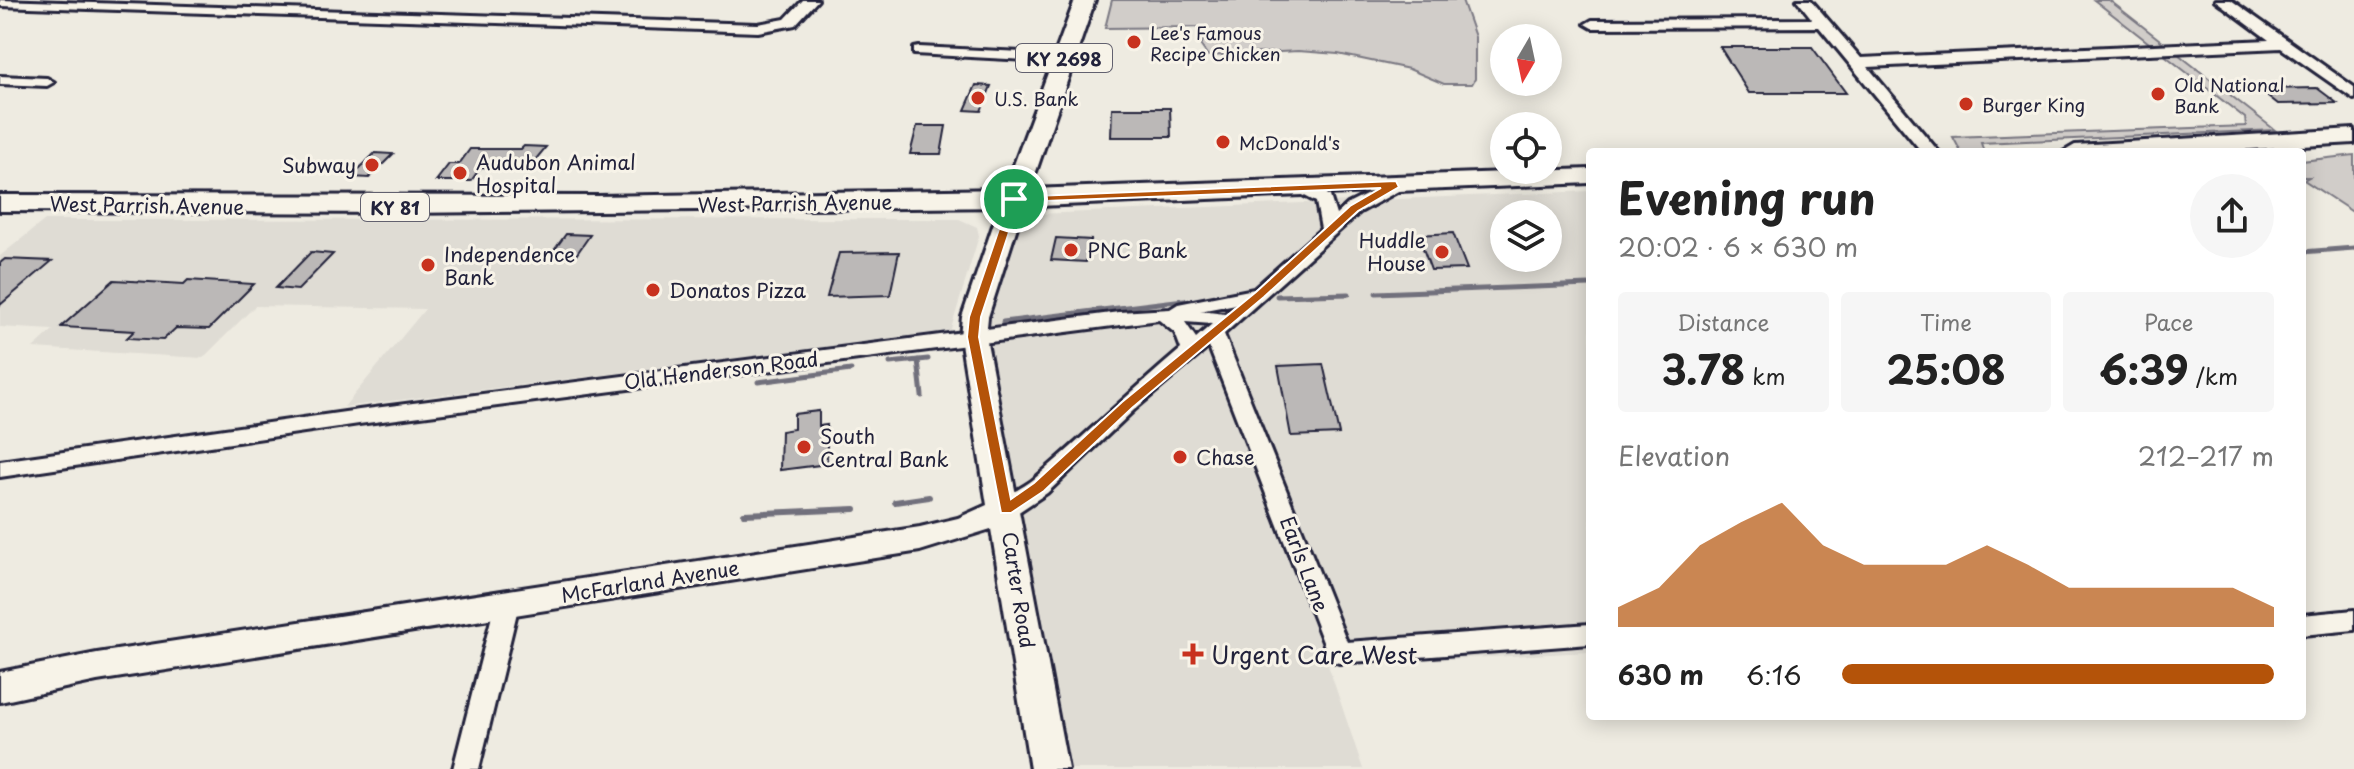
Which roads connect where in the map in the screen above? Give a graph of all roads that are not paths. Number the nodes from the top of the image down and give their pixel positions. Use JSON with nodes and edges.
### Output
{"nodes":[{"id":1,"x":811,"y":0,"type":"edge"},
{"id":2,"x":1085,"y":0,"type":"edge"},
{"id":3,"x":1804,"y":0,"type":"edge"},
{"id":4,"x":2222,"y":0,"type":"edge"},
{"id":5,"x":0,"y":2,"type":"edge"},
{"id":6,"x":1823,"y":23,"type":"junction"},
{"id":7,"x":1592,"y":24,"type":"dead end"},
{"id":8,"x":2284,"y":44,"type":"junction"},
{"id":9,"x":919,"y":51,"type":"dead end"},
{"id":10,"x":1063,"y":58,"type":"junction"},
{"id":11,"x":1857,"y":63,"type":"junction"},
{"id":12,"x":0,"y":80,"type":"edge"},
{"id":13,"x":47,"y":82,"type":"dead end"},
{"id":14,"x":2354,"y":94,"type":"edge"},
{"id":15,"x":2354,"y":136,"type":"edge"},
{"id":16,"x":1928,"y":148,"type":"edge"},
{"id":17,"x":2145,"y":148,"type":"edge"},
{"id":18,"x":1586,"y":176,"type":"edge"},
{"id":19,"x":1396,"y":185,"type":"junction"},
{"id":20,"x":1340,"y":187,"type":"junction"},
{"id":21,"x":1305,"y":189,"type":"junction"},
{"id":22,"x":1014,"y":199,"type":"junction"},
{"id":23,"x":0,"y":203,"type":"edge"},
{"id":24,"x":1330,"y":229,"type":"junction"},
{"id":25,"x":1260,"y":294,"type":"junction"},
{"id":26,"x":1163,"y":314,"type":"junction"},
{"id":27,"x":1221,"y":326,"type":"junction"},
{"id":28,"x":973,"y":337,"type":"junction"},
{"id":29,"x":1191,"y":349,"type":"junction"},
{"id":30,"x":0,"y":469,"type":"edge"},
{"id":31,"x":1006,"y":509,"type":"junction"},
{"id":32,"x":507,"y":604,"type":"junction"},
{"id":33,"x":2354,"y":620,"type":"edge"},
{"id":34,"x":2306,"y":625,"type":"edge"},
{"id":35,"x":1586,"y":634,"type":"edge"},
{"id":36,"x":0,"y":687,"type":"edge"},
{"id":37,"x":466,"y":769,"type":"edge"},
{"id":38,"x":1049,"y":769,"type":"edge"}],
"edges":[{"from":1,"to":5,"type":"street"},
{"from":2,"to":10,"type":"main road","name":"Carter Road","number":"KY 2698"},
{"from":3,"to":6,"type":"street"},
{"from":4,"to":8,"type":"street"},
{"from":6,"to":7,"type":"street"},
{"from":6,"to":11,"type":"street"},
{"from":8,"to":11,"type":"street"},
{"from":8,"to":14,"type":"street"},
{"from":9,"to":10,"type":"street"},
{"from":10,"to":22,"type":"main road","name":"Carter Road","number":"KY 2698"},
{"from":11,"to":16,"type":"street"},
{"from":12,"to":13,"type":"street"},
{"from":15,"to":17,"type":"main road"},
{"from":18,"to":19,"type":"main road","name":"West Parrish Avenue","number":"KY 81"},
{"from":19,"to":20,"type":"main road","name":"West Parrish Avenue","number":"KY 81"},
{"from":19,"to":24,"type":"street"},
{"from":20,"to":21,"type":"main road","name":"West Parrish Avenue","number":"KY 81"},
{"from":20,"to":24,"type":"street"},
{"from":21,"to":22,"type":"main road","name":"West Parrish Avenue","number":"KY 81"},
{"from":21,"to":24,"type":"street"},
{"from":22,"to":23,"type":"main road","name":"West Parrish Avenue","number":"KY 81"},
{"from":22,"to":28,"type":"street","name":"Carter Road"},
{"from":24,"to":25,"type":"street"},
{"from":25,"to":26,"type":"street"},
{"from":25,"to":27,"type":"street"},
{"from":26,"to":27,"type":"street","name":"Old Henderson Road"},
{"from":26,"to":28,"type":"street","name":"Old Henderson Road"},
{"from":26,"to":29,"type":"street"},
{"from":27,"to":29,"type":"street","name":"McFarland Avenue"},
{"from":27,"to":35,"type":"street","name":"Earls Lane"},
{"from":28,"to":30,"type":"street","name":"Old Henderson Road"},
{"from":28,"to":31,"type":"street","name":"Carter Road"},
{"from":29,"to":31,"type":"street","name":"McFarland Avenue"},
{"from":31,"to":32,"type":"street","name":"McFarland Avenue"},
{"from":31,"to":38,"type":"street","name":"Carter Road"},
{"from":32,"to":36,"type":"street","name":"McFarland Avenue"},
{"from":32,"to":37,"type":"street"},
{"from":33,"to":34,"type":"street"}]}
